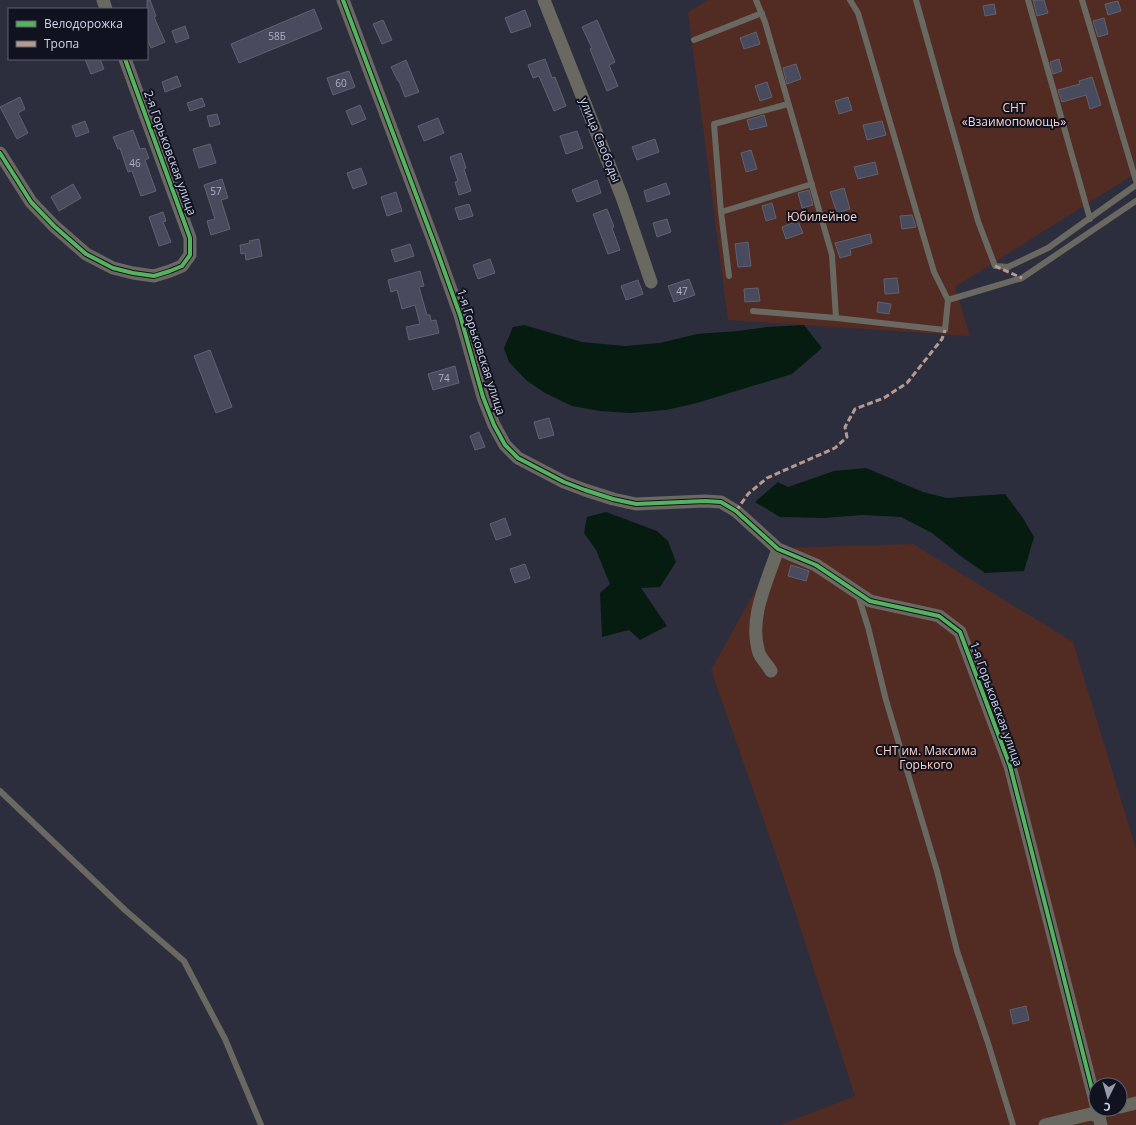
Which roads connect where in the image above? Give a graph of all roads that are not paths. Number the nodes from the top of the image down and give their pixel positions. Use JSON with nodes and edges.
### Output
{"nodes":[{"id":1,"x":343,"y":0,"type":"edge"},
{"id":2,"x":544,"y":0,"type":"edge"},
{"id":3,"x":756,"y":0,"type":"edge"},
{"id":4,"x":850,"y":0,"type":"edge"},
{"id":5,"x":916,"y":0,"type":"edge"},
{"id":6,"x":1028,"y":0,"type":"edge"},
{"id":7,"x":1082,"y":0,"type":"edge"},
{"id":8,"x":762,"y":13,"type":"junction"},
{"id":9,"x":694,"y":40,"type":"dead end"},
{"id":10,"x":125,"y":60,"type":"edge"},
{"id":11,"x":788,"y":104,"type":"junction"},
{"id":12,"x":0,"y":153,"type":"edge"},
{"id":13,"x":1136,"y":182,"type":"edge"},
{"id":14,"x":812,"y":184,"type":"junction"},
{"id":15,"x":1136,"y":185,"type":"edge"},
{"id":16,"x":1136,"y":201,"type":"edge"},
{"id":17,"x":721,"y":212,"type":"junction"},
{"id":18,"x":1090,"y":219,"type":"junction"},
{"id":19,"x":729,"y":276,"type":"dead end"},
{"id":20,"x":651,"y":282,"type":"dead end"},
{"id":21,"x":948,"y":300,"type":"junction"},
{"id":22,"x":753,"y":311,"type":"dead end"},
{"id":23,"x":836,"y":318,"type":"junction"},
{"id":24,"x":778,"y":549,"type":"junction"},
{"id":25,"x":857,"y":592,"type":"junction"},
{"id":26,"x":772,"y":671,"type":"dead end"},
{"id":27,"x":0,"y":791,"type":"edge"},
{"id":28,"x":1092,"y":1077,"type":"edge"},
{"id":29,"x":1088,"y":1112,"type":"edge"},
{"id":30,"x":262,"y":1125,"type":"edge"},
{"id":31,"x":1013,"y":1125,"type":"edge"},
{"id":32,"x":1044,"y":1125,"type":"edge"}],
"edges":[{"from":1,"to":24,"type":"street","name":"1-я Горьковская улица"},
{"from":2,"to":20,"type":"street","name":"улица Свободы"},
{"from":3,"to":8,"type":"lane"},
{"from":4,"to":21,"type":"lane"},
{"from":5,"to":18,"type":"lane"},
{"from":6,"to":18,"type":"lane"},
{"from":7,"to":13,"type":"lane"},
{"from":8,"to":9,"type":"lane"},
{"from":8,"to":11,"type":"lane"},
{"from":10,"to":12,"type":"street","name":"2-я Горьковская улица"},
{"from":11,"to":14,"type":"lane"},
{"from":11,"to":17,"type":"lane"},
{"from":14,"to":17,"type":"lane"},
{"from":14,"to":23,"type":"lane"},
{"from":15,"to":18,"type":"lane"},
{"from":16,"to":21,"type":"lane"},
{"from":17,"to":19,"type":"lane"},
{"from":21,"to":23,"type":"lane"},
{"from":22,"to":23,"type":"lane"},
{"from":24,"to":25,"type":"street","name":"1-я Горьковская улица"},
{"from":24,"to":26,"type":"street"},
{"from":25,"to":28,"type":"street","name":"1-я Горьковская улица"},
{"from":25,"to":31,"type":"lane"},
{"from":27,"to":30,"type":"lane"},
{"from":29,"to":32,"type":"street"}]}
